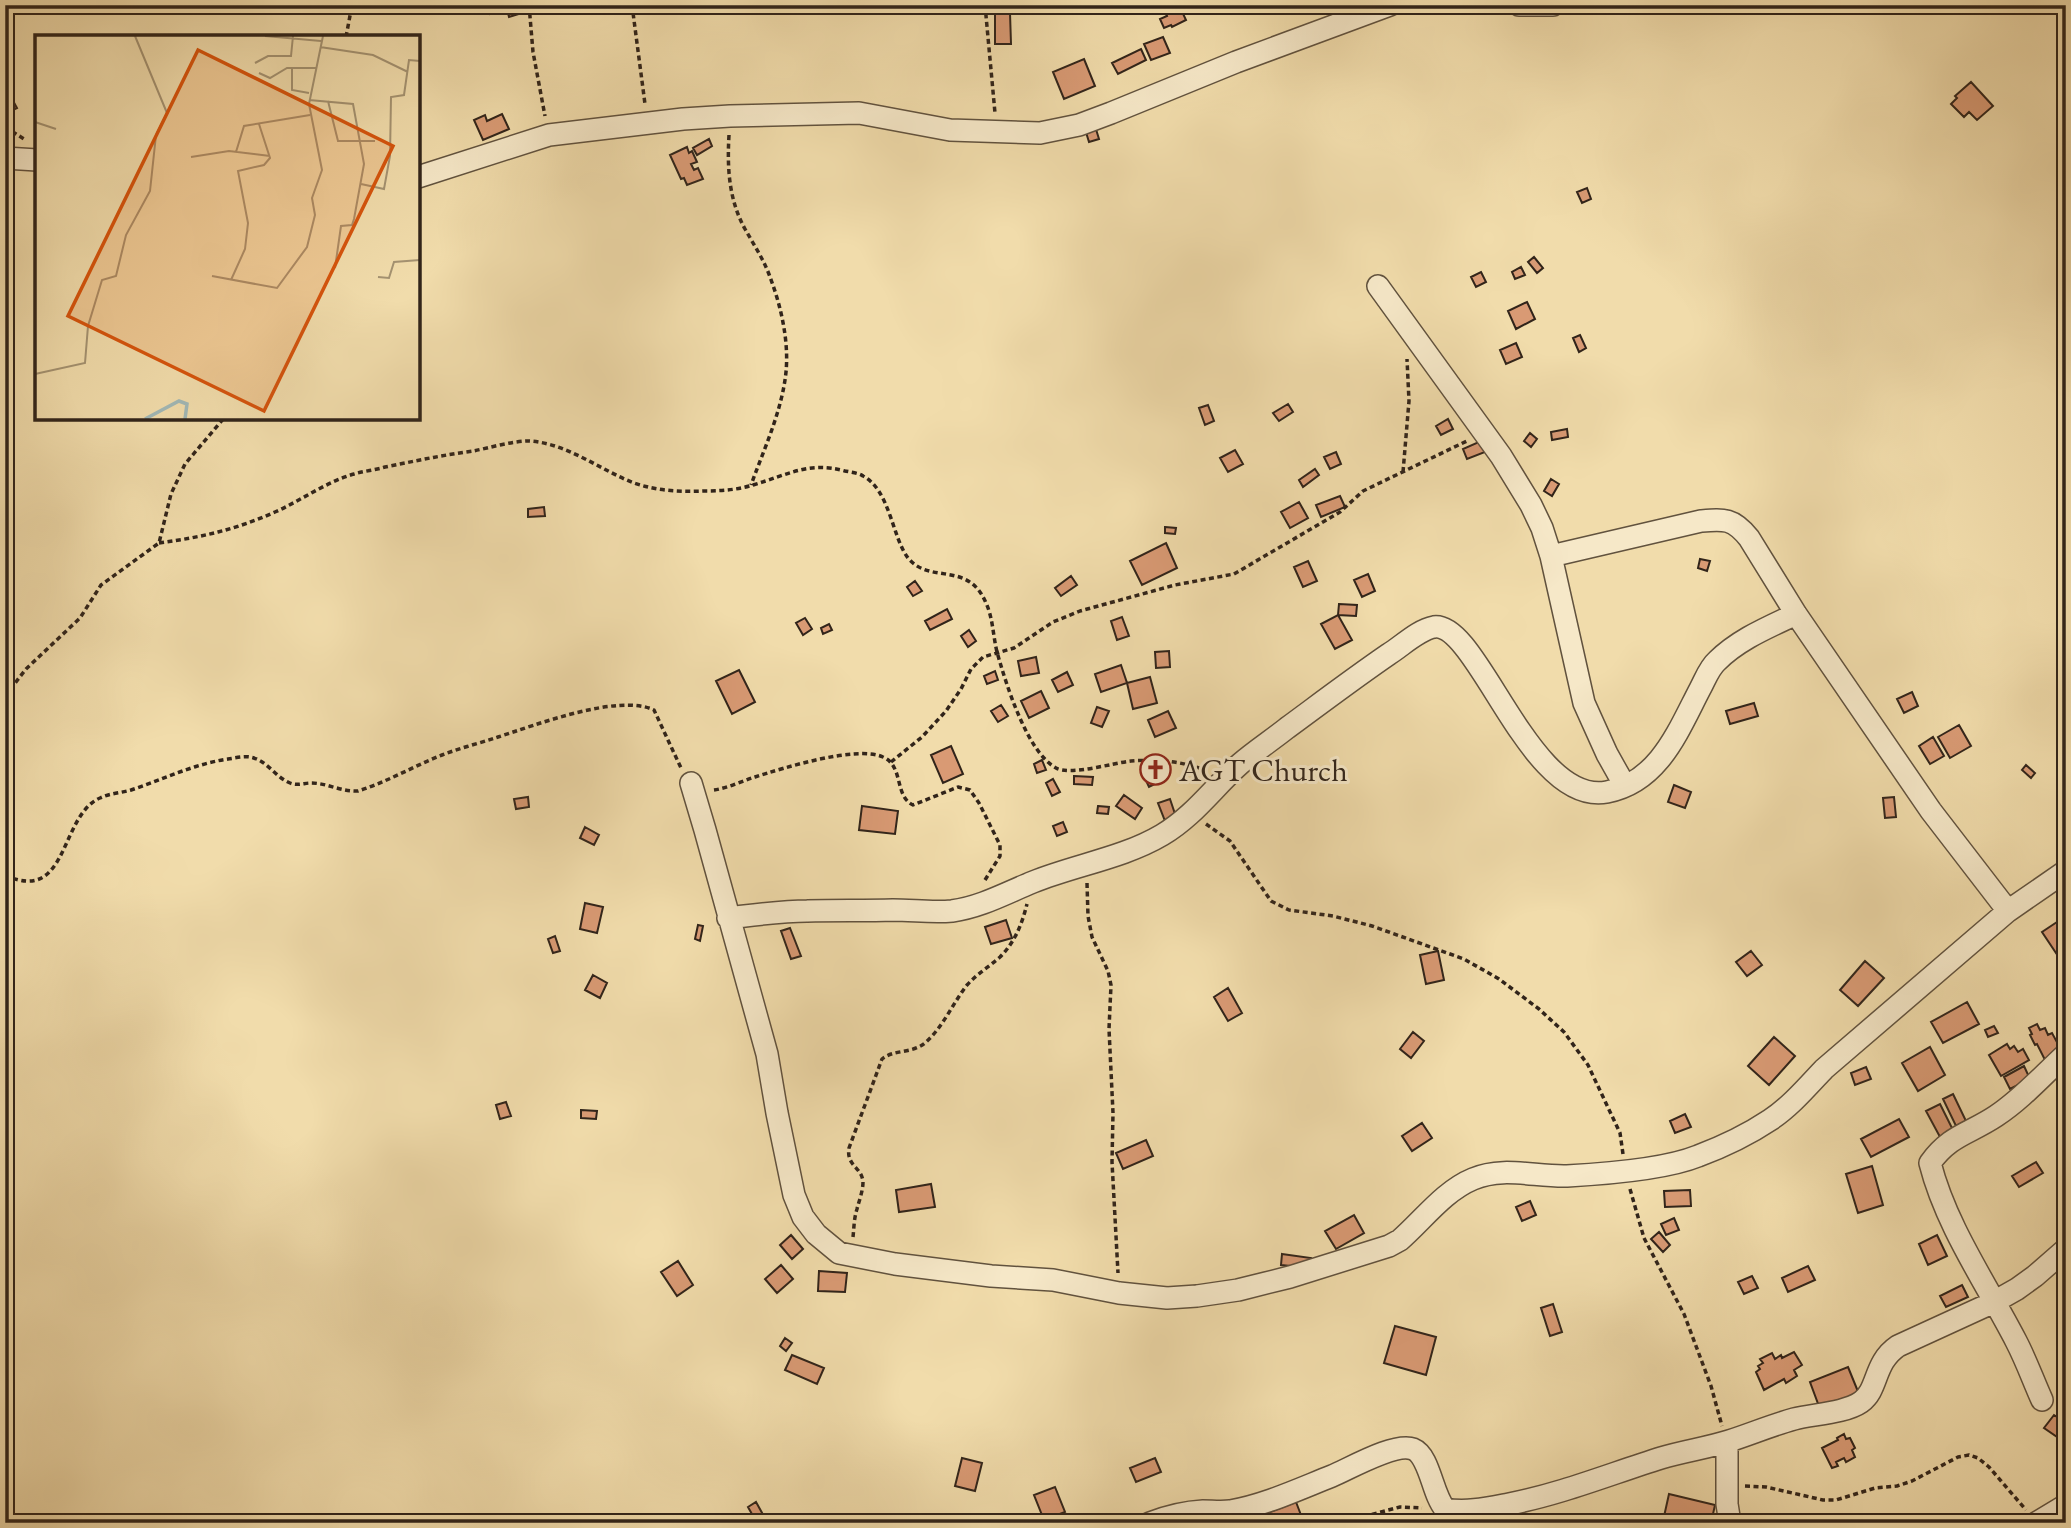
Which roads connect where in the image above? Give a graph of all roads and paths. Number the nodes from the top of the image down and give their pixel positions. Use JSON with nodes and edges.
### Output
{"nodes":[{"id":1,"x":352,"y":5,"type":"edge"},
{"id":2,"x":529,"y":5,"type":"edge"},
{"id":3,"x":632,"y":5,"type":"edge"},
{"id":4,"x":985,"y":5,"type":"edge"},
{"id":5,"x":1390,"y":5,"type":"edge"},
{"id":6,"x":1519,"y":5,"type":"edge"},
{"id":7,"x":1553,"y":5,"type":"edge"},
{"id":8,"x":346,"y":35,"type":"edge"},
{"id":9,"x":730,"y":116,"type":"junction"},
{"id":10,"x":648,"y":124,"type":"junction"},
{"id":11,"x":5,"y":127,"type":"edge"},
{"id":12,"x":997,"y":133,"type":"junction"},
{"id":13,"x":549,"y":135,"type":"junction"},
{"id":14,"x":32,"y":150,"type":"edge"},
{"id":15,"x":5,"y":158,"type":"edge"},
{"id":16,"x":420,"y":176,"type":"edge"},
{"id":17,"x":1378,"y":286,"type":"dead end"},
{"id":18,"x":1407,"y":326,"type":"junction"},
{"id":19,"x":222,"y":420,"type":"edge"},
{"id":20,"x":1483,"y":433,"type":"junction"},
{"id":21,"x":1404,"y":472,"type":"junction"},
{"id":22,"x":751,"y":486,"type":"junction"},
{"id":23,"x":159,"y":543,"type":"junction"},
{"id":24,"x":1551,"y":556,"type":"junction"},
{"id":25,"x":1796,"y":614,"type":"junction"},
{"id":26,"x":997,"y":651,"type":"junction"},
{"id":27,"x":5,"y":695,"type":"edge"},
{"id":28,"x":891,"y":762,"type":"junction"},
{"id":29,"x":1225,"y":778,"type":"junction"},
{"id":30,"x":691,"y":783,"type":"junction"},
{"id":31,"x":1625,"y":786,"type":"junction"},
{"id":32,"x":1188,"y":817,"type":"junction"},
{"id":33,"x":1084,"y":864,"type":"junction"},
{"id":34,"x":2066,"y":871,"type":"edge"},
{"id":35,"x":5,"y":875,"type":"edge"},
{"id":36,"x":1033,"y":882,"type":"junction"},
{"id":37,"x":980,"y":884,"type":"dead end"},
{"id":38,"x":2008,"y":911,"type":"junction"},
{"id":39,"x":728,"y":918,"type":"junction"},
{"id":40,"x":2066,"y":1054,"type":"edge"},
{"id":41,"x":1626,"y":1170,"type":"junction"},
{"id":42,"x":2066,"y":1249,"type":"edge"},
{"id":43,"x":852,"y":1256,"type":"junction"},
{"id":44,"x":1119,"y":1293,"type":"junction"},
{"id":45,"x":1994,"y":1302,"type":"junction"},
{"id":46,"x":2042,"y":1400,"type":"dead end"},
{"id":47,"x":1727,"y":1442,"type":"junction"},
{"id":48,"x":1727,"y":1485,"type":"junction"},
{"id":49,"x":2066,"y":1505,"type":"edge"},
{"id":50,"x":1445,"y":1509,"type":"junction"},
{"id":51,"x":2033,"y":1520,"type":"edge"},
{"id":52,"x":1150,"y":1523,"type":"edge"},
{"id":53,"x":1339,"y":1523,"type":"edge"},
{"id":54,"x":1730,"y":1523,"type":"edge"}],
"edges":[{"from":1,"to":8,"type":"path"},
{"from":2,"to":13,"type":"path"},
{"from":3,"to":10,"type":"path"},
{"from":4,"to":12,"type":"path"},
{"from":5,"to":12,"type":"street"},
{"from":6,"to":7,"type":"street"},
{"from":9,"to":10,"type":"street"},
{"from":9,"to":12,"type":"street"},
{"from":9,"to":22,"type":"path"},
{"from":10,"to":13,"type":"street"},
{"from":11,"to":14,"type":"path"},
{"from":13,"to":16,"type":"street"},
{"from":14,"to":15,"type":"street"},
{"from":17,"to":18,"type":"street"},
{"from":18,"to":20,"type":"street"},
{"from":18,"to":21,"type":"path"},
{"from":19,"to":23,"type":"path"},
{"from":20,"to":21,"type":"path"},
{"from":20,"to":24,"type":"street"},
{"from":21,"to":26,"type":"path"},
{"from":22,"to":23,"type":"path"},
{"from":22,"to":26,"type":"path"},
{"from":23,"to":27,"type":"path"},
{"from":24,"to":25,"type":"street"},
{"from":24,"to":31,"type":"street"},
{"from":25,"to":31,"type":"street"},
{"from":25,"to":38,"type":"street"},
{"from":26,"to":28,"type":"path"},
{"from":26,"to":29,"type":"path"},
{"from":28,"to":30,"type":"path"},
{"from":28,"to":37,"type":"path"},
{"from":29,"to":31,"type":"street"},
{"from":29,"to":32,"type":"street"},
{"from":30,"to":35,"type":"path"},
{"from":30,"to":39,"type":"street"},
{"from":32,"to":33,"type":"street"},
{"from":32,"to":41,"type":"path"},
{"from":33,"to":36,"type":"street"},
{"from":33,"to":44,"type":"path"},
{"from":34,"to":38,"type":"street"},
{"from":36,"to":39,"type":"street"},
{"from":36,"to":43,"type":"path"},
{"from":38,"to":41,"type":"street"},
{"from":39,"to":43,"type":"street"},
{"from":40,"to":45,"type":"street"},
{"from":41,"to":44,"type":"street"},
{"from":41,"to":47,"type":"path"},
{"from":42,"to":45,"type":"street"},
{"from":43,"to":44,"type":"street"},
{"from":45,"to":46,"type":"street"},
{"from":45,"to":47,"type":"street"},
{"from":47,"to":48,"type":"street"},
{"from":47,"to":50,"type":"street"},
{"from":48,"to":51,"type":"path"},
{"from":48,"to":54,"type":"street"},
{"from":49,"to":51,"type":"street"},
{"from":50,"to":52,"type":"street"},
{"from":50,"to":53,"type":"path"}]}
